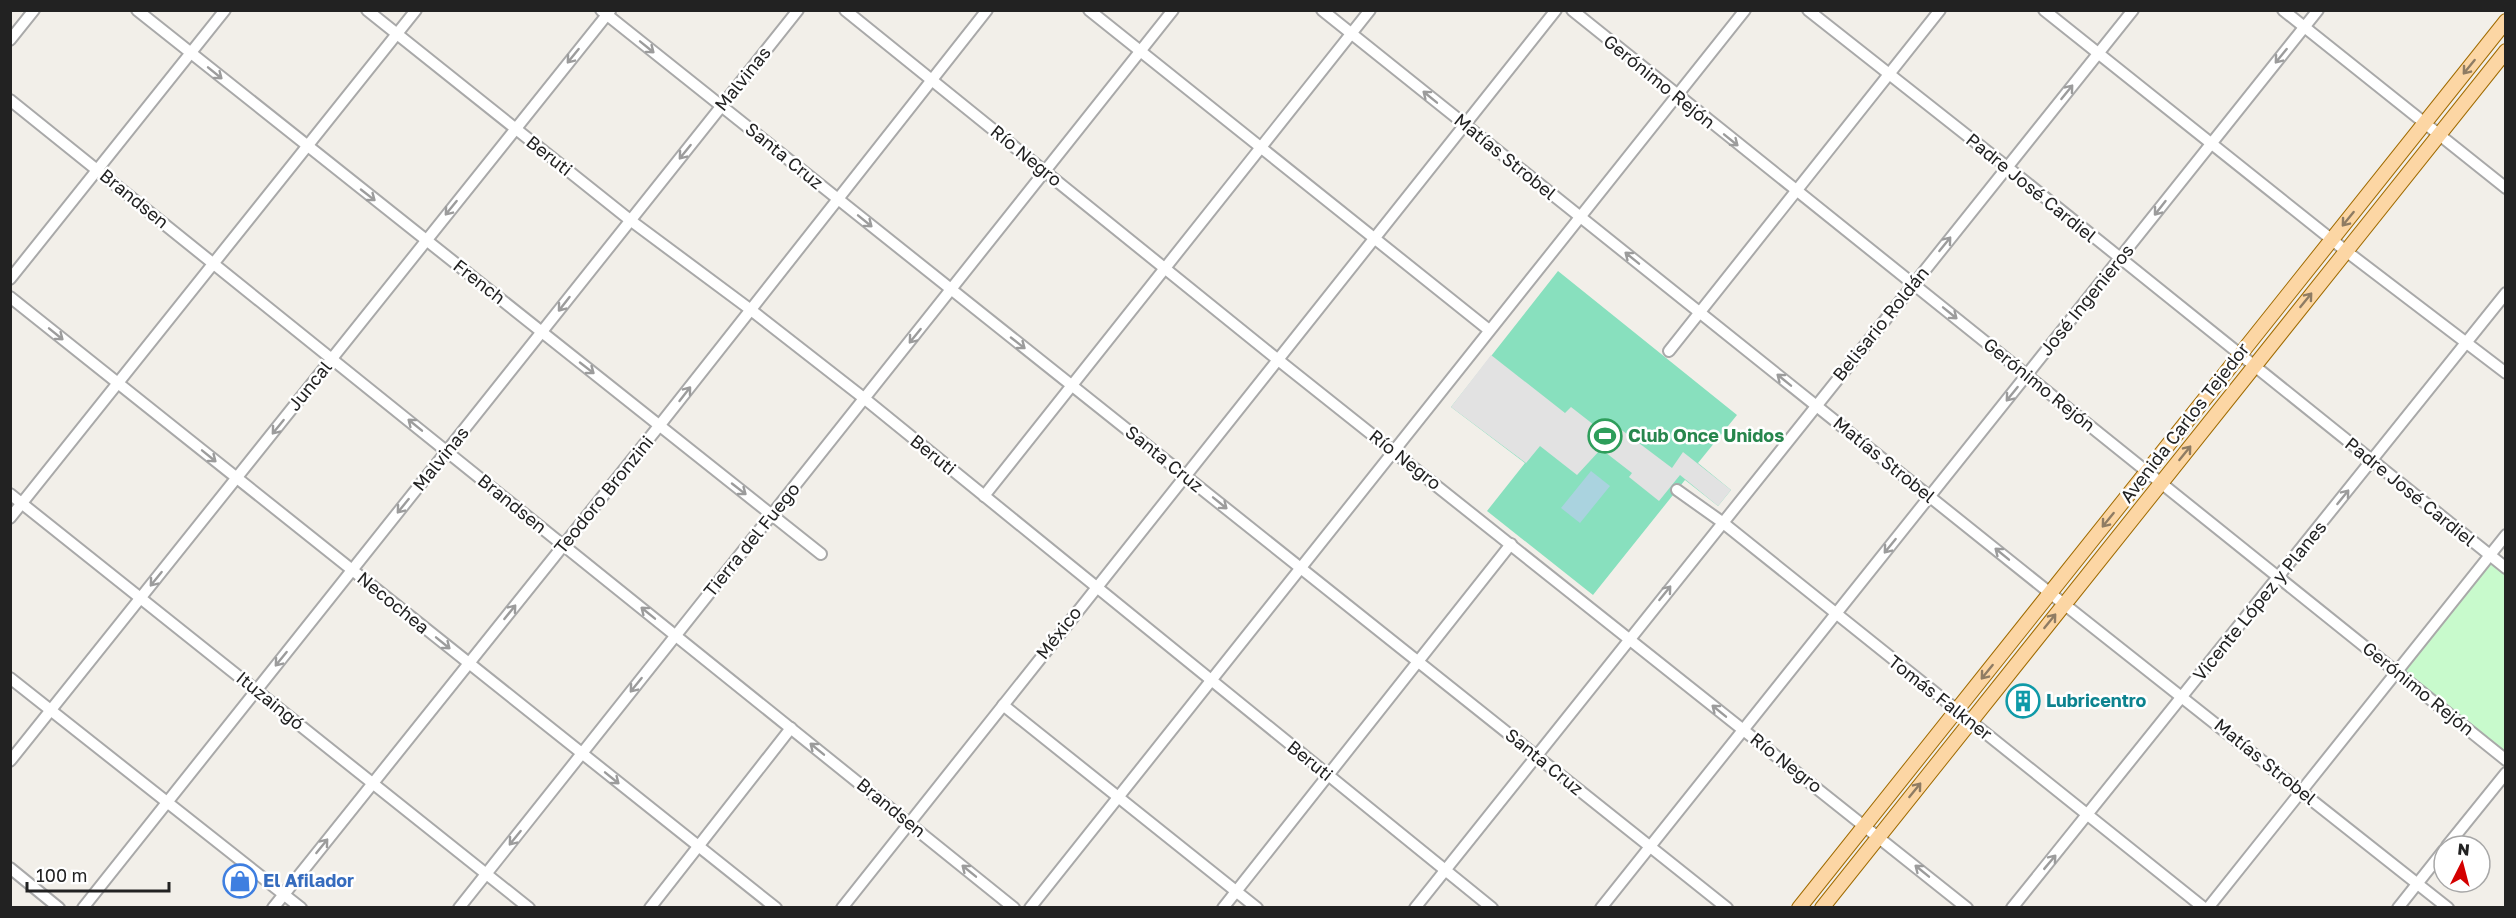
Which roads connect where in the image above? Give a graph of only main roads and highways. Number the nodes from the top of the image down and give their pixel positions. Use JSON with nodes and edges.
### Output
{"nodes":[{"id":1,"x":2505,"y":21,"type":"edge"},
{"id":2,"x":2505,"y":51,"type":"edge"},
{"id":3,"x":1800,"y":908,"type":"edge"},
{"id":4,"x":1822,"y":908,"type":"edge"}],
"edges":[{"from":1,"to":3,"type":"main road","name":"Avenida Carlos Tejedor","one_way":true},
{"from":4,"to":2,"type":"main road","name":"Avenida Carlos Tejedor","one_way":true}]}
